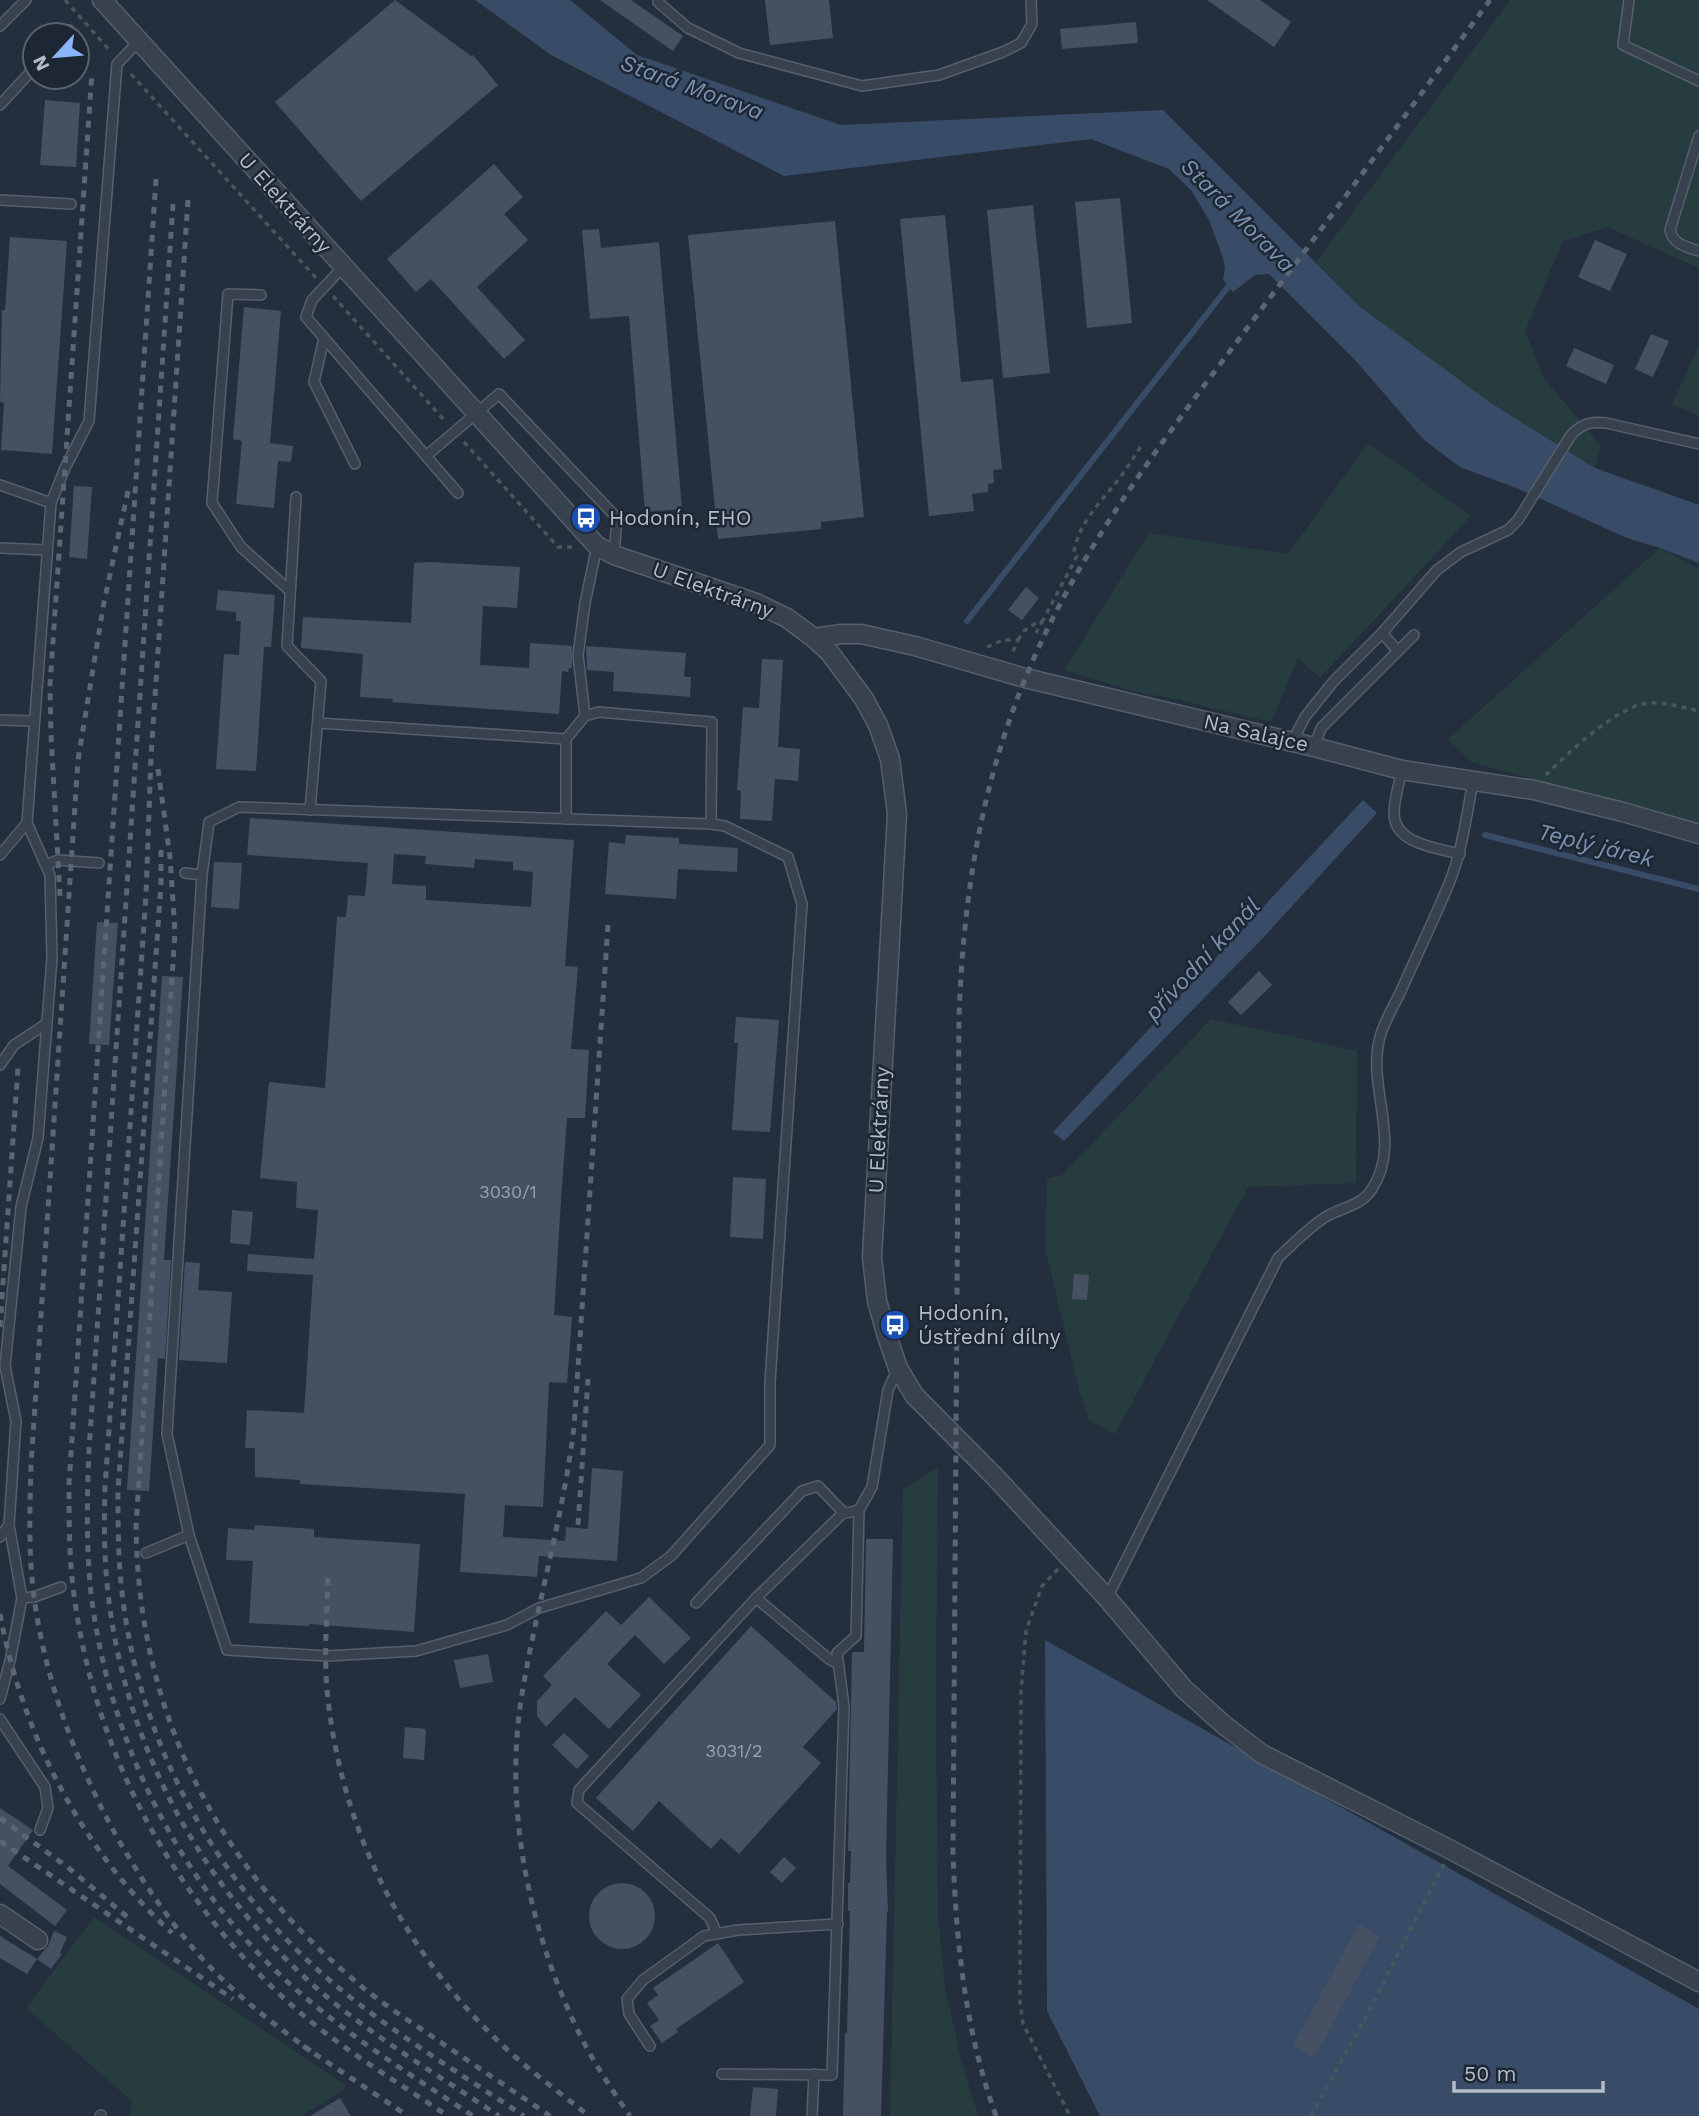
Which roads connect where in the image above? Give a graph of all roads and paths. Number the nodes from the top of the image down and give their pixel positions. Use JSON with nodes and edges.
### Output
{"nodes":[{"id":1,"x":26,"y":0,"type":"edge"},
{"id":2,"x":102,"y":0,"type":"edge"},
{"id":3,"x":1031,"y":0,"type":"edge"},
{"id":4,"x":1629,"y":0,"type":"edge"},
{"id":5,"x":656,"y":1,"type":"edge"},
{"id":6,"x":0,"y":26,"type":"edge"},
{"id":7,"x":139,"y":41,"type":"junction"},
{"id":8,"x":1699,"y":81,"type":"edge"},
{"id":9,"x":21,"y":82,"type":"edge"},
{"id":10,"x":0,"y":105,"type":"edge"},
{"id":11,"x":1699,"y":135,"type":"edge"},
{"id":12,"x":0,"y":200,"type":"edge"},
{"id":13,"x":71,"y":204,"type":"dead end"},
{"id":14,"x":1699,"y":251,"type":"edge"},
{"id":15,"x":342,"y":267,"type":"junction"},
{"id":16,"x":261,"y":295,"type":"dead end"},
{"id":17,"x":324,"y":338,"type":"junction"},
{"id":18,"x":477,"y":414,"type":"junction"},
{"id":19,"x":1143,"y":443,"type":"dead end"},
{"id":20,"x":1699,"y":444,"type":"edge"},
{"id":21,"x":426,"y":456,"type":"junction"},
{"id":22,"x":355,"y":464,"type":"dead end"},
{"id":23,"x":0,"y":485,"type":"edge"},
{"id":24,"x":458,"y":493,"type":"dead end"},
{"id":25,"x":296,"y":497,"type":"dead end"},
{"id":26,"x":51,"y":503,"type":"junction"},
{"id":27,"x":597,"y":547,"type":"junction"},
{"id":28,"x":0,"y":548,"type":"edge"},
{"id":29,"x":47,"y":550,"type":"junction"},
{"id":30,"x":614,"y":555,"type":"junction"},
{"id":31,"x":290,"y":591,"type":"junction"},
{"id":32,"x":1042,"y":622,"type":"junction"},
{"id":33,"x":1036,"y":633,"type":"dead end"},
{"id":34,"x":1381,"y":634,"type":"junction"},
{"id":35,"x":1414,"y":635,"type":"dead end"},
{"id":36,"x":814,"y":638,"type":"junction"},
{"id":37,"x":1018,"y":640,"type":"dead end"},
{"id":38,"x":1398,"y":651,"type":"junction"},
{"id":39,"x":1699,"y":711,"type":"edge"},
{"id":40,"x":585,"y":716,"type":"junction"},
{"id":41,"x":0,"y":720,"type":"edge"},
{"id":42,"x":34,"y":721,"type":"junction"},
{"id":43,"x":318,"y":723,"type":"junction"},
{"id":44,"x":566,"y":739,"type":"junction"},
{"id":45,"x":1292,"y":742,"type":"junction"},
{"id":46,"x":1314,"y":747,"type":"junction"},
{"id":47,"x":1402,"y":770,"type":"junction"},
{"id":48,"x":1473,"y":782,"type":"junction"},
{"id":49,"x":1534,"y":790,"type":"junction"},
{"id":50,"x":310,"y":810,"type":"junction"},
{"id":51,"x":566,"y":819,"type":"junction"},
{"id":52,"x":27,"y":823,"type":"junction"},
{"id":53,"x":710,"y":824,"type":"junction"},
{"id":54,"x":1699,"y":834,"type":"edge"},
{"id":55,"x":0,"y":855,"type":"edge"},
{"id":56,"x":1460,"y":855,"type":"junction"},
{"id":57,"x":99,"y":863,"type":"dead end"},
{"id":58,"x":46,"y":865,"type":"junction"},
{"id":59,"x":185,"y":873,"type":"dead end"},
{"id":60,"x":202,"y":875,"type":"junction"},
{"id":61,"x":47,"y":1024,"type":"junction"},
{"id":62,"x":0,"y":1065,"type":"edge"},
{"id":63,"x":898,"y":1368,"type":"junction"},
{"id":64,"x":859,"y":1510,"type":"junction"},
{"id":65,"x":844,"y":1513,"type":"junction"},
{"id":66,"x":9,"y":1524,"type":"junction"},
{"id":67,"x":189,"y":1535,"type":"junction"},
{"id":68,"x":0,"y":1538,"type":"edge"},
{"id":69,"x":146,"y":1553,"type":"dead end"},
{"id":70,"x":1068,"y":1556,"type":"junction"},
{"id":71,"x":61,"y":1587,"type":"dead end"},
{"id":72,"x":22,"y":1598,"type":"junction"},
{"id":73,"x":756,"y":1598,"type":"junction"},
{"id":74,"x":1107,"y":1598,"type":"junction"},
{"id":75,"x":696,"y":1603,"type":"dead end"},
{"id":76,"x":838,"y":1664,"type":"junction"},
{"id":77,"x":0,"y":1699,"type":"edge"},
{"id":78,"x":0,"y":1719,"type":"edge"},
{"id":79,"x":40,"y":1830,"type":"dead end"},
{"id":80,"x":1451,"y":1850,"type":"junction"},
{"id":81,"x":0,"y":1914,"type":"edge"},
{"id":82,"x":838,"y":1924,"type":"junction"},
{"id":83,"x":717,"y":1934,"type":"junction"},
{"id":84,"x":38,"y":1940,"type":"dead end"},
{"id":85,"x":1699,"y":1982,"type":"edge"},
{"id":86,"x":650,"y":2046,"type":"dead end"},
{"id":87,"x":722,"y":2074,"type":"dead end"},
{"id":88,"x":814,"y":2074,"type":"junction"},
{"id":89,"x":811,"y":2116,"type":"edge"},
{"id":90,"x":1070,"y":2116,"type":"edge"},
{"id":91,"x":1311,"y":2116,"type":"edge"}],
"edges":[{"from":1,"to":6,"type":"lane"},
{"from":2,"to":7,"type":"street","name":"U Elektrárny"},
{"from":3,"to":5,"type":"lane"},
{"from":4,"to":8,"type":"lane"},
{"from":7,"to":15,"type":"street","name":"U Elektrárny"},
{"from":7,"to":26,"type":"lane"},
{"from":9,"to":10,"type":"lane"},
{"from":11,"to":14,"type":"lane"},
{"from":12,"to":13,"type":"lane"},
{"from":15,"to":17,"type":"lane"},
{"from":15,"to":18,"type":"street","name":"U Elektrárny"},
{"from":16,"to":31,"type":"lane"},
{"from":17,"to":21,"type":"lane"},
{"from":17,"to":22,"type":"lane"},
{"from":18,"to":21,"type":"lane"},
{"from":18,"to":27,"type":"street","name":"U Elektrárny"},
{"from":18,"to":30,"type":"lane"},
{"from":19,"to":32,"type":"path"},
{"from":20,"to":34,"type":"lane"},
{"from":21,"to":24,"type":"lane"},
{"from":23,"to":26,"type":"lane"},
{"from":25,"to":31,"type":"lane"},
{"from":26,"to":29,"type":"lane"},
{"from":27,"to":30,"type":"street","name":"U Elektrárny"},
{"from":27,"to":40,"type":"lane"},
{"from":28,"to":29,"type":"lane"},
{"from":29,"to":42,"type":"lane"},
{"from":30,"to":36,"type":"street","name":"U Elektrárny"},
{"from":31,"to":43,"type":"lane"},
{"from":32,"to":33,"type":"path"},
{"from":32,"to":37,"type":"path"},
{"from":34,"to":38,"type":"lane"},
{"from":34,"to":45,"type":"lane"},
{"from":35,"to":38,"type":"lane"},
{"from":36,"to":45,"type":"street","name":"Na Salajce"},
{"from":36,"to":63,"type":"street","name":"U Elektrárny"},
{"from":38,"to":46,"type":"lane"},
{"from":39,"to":49,"type":"path"},
{"from":40,"to":44,"type":"lane"},
{"from":40,"to":53,"type":"lane"},
{"from":41,"to":42,"type":"lane"},
{"from":42,"to":52,"type":"lane"},
{"from":43,"to":44,"type":"lane"},
{"from":43,"to":50,"type":"lane"},
{"from":44,"to":51,"type":"lane"},
{"from":45,"to":46,"type":"street","name":"Na Salajce"},
{"from":46,"to":47,"type":"street","name":"Na Salajce"},
{"from":47,"to":48,"type":"street","name":"Na Salajce"},
{"from":47,"to":56,"type":"lane"},
{"from":48,"to":49,"type":"street","name":"Na Salajce"},
{"from":48,"to":56,"type":"lane"},
{"from":49,"to":54,"type":"street","name":"Na Salajce"},
{"from":50,"to":51,"type":"lane"},
{"from":50,"to":60,"type":"lane"},
{"from":51,"to":53,"type":"lane"},
{"from":52,"to":55,"type":"lane"},
{"from":52,"to":58,"type":"lane"},
{"from":53,"to":67,"type":"lane"},
{"from":56,"to":74,"type":"lane"},
{"from":57,"to":58,"type":"lane"},
{"from":58,"to":61,"type":"lane"},
{"from":59,"to":60,"type":"lane"},
{"from":60,"to":67,"type":"lane"},
{"from":61,"to":62,"type":"lane"},
{"from":61,"to":66,"type":"lane"},
{"from":63,"to":64,"type":"lane"},
{"from":63,"to":70,"type":"street","name":"U Elektrárny"},
{"from":64,"to":65,"type":"lane"},
{"from":64,"to":76,"type":"lane"},
{"from":65,"to":73,"type":"lane"},
{"from":65,"to":75,"type":"lane"},
{"from":66,"to":68,"type":"lane"},
{"from":66,"to":72,"type":"lane"},
{"from":67,"to":69,"type":"lane"},
{"from":70,"to":74,"type":"street","name":"U Elektrárny"},
{"from":70,"to":90,"type":"path"},
{"from":71,"to":72,"type":"lane"},
{"from":72,"to":77,"type":"lane"},
{"from":73,"to":76,"type":"lane"},
{"from":73,"to":83,"type":"lane"},
{"from":74,"to":80,"type":"street","name":"U Elektrárny"},
{"from":76,"to":82,"type":"lane"},
{"from":78,"to":79,"type":"lane"},
{"from":80,"to":85,"type":"street","name":"U Elektrárny"},
{"from":80,"to":91,"type":"path"},
{"from":81,"to":84,"type":"street"},
{"from":82,"to":83,"type":"lane"},
{"from":82,"to":88,"type":"lane"},
{"from":83,"to":86,"type":"lane"},
{"from":87,"to":88,"type":"lane"},
{"from":88,"to":89,"type":"lane"}]}
